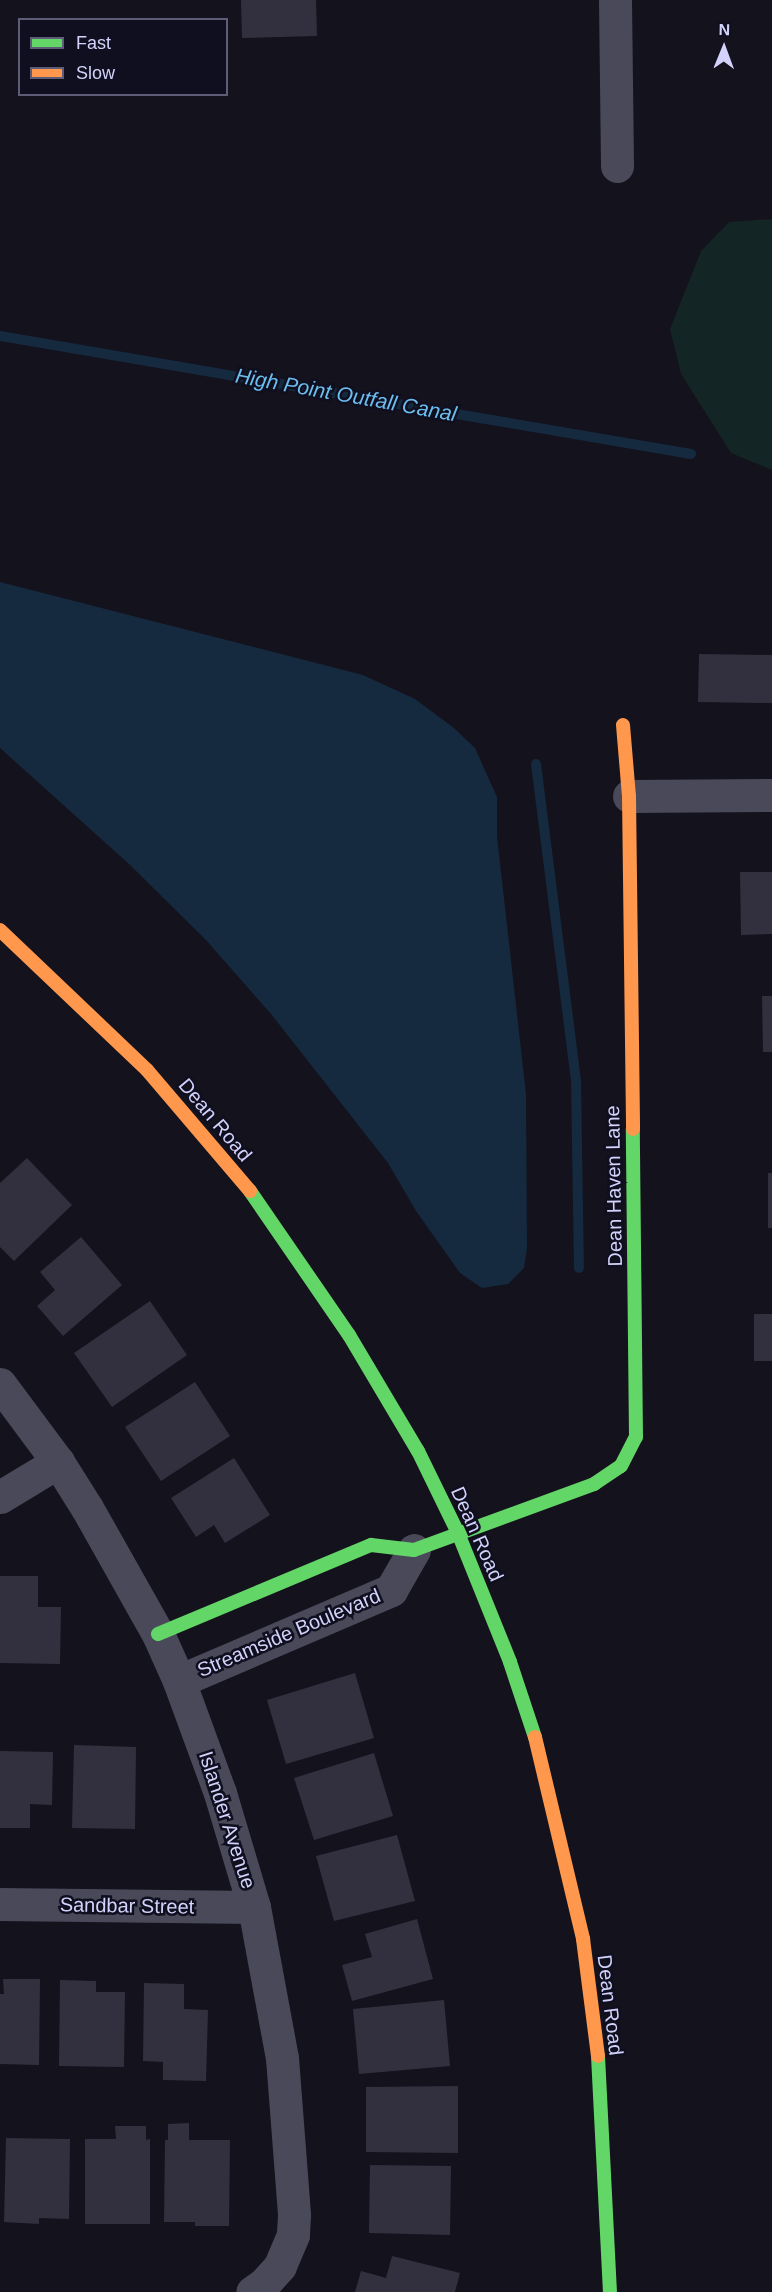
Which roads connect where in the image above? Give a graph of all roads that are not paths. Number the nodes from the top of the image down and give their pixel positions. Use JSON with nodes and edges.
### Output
{"nodes":[{"id":1,"x":615,"y":0,"type":"edge"},
{"id":2,"x":617,"y":166,"type":"dead end"},
{"id":3,"x":622,"y":725,"type":"dead end"},
{"id":4,"x":772,"y":795,"type":"edge"},
{"id":5,"x":629,"y":796,"type":"junction"},
{"id":6,"x":0,"y":930,"type":"edge"},
{"id":7,"x":0,"y":1383,"type":"edge"},
{"id":8,"x":58,"y":1462,"type":"junction"},
{"id":9,"x":0,"y":1497,"type":"edge"},
{"id":10,"x":458,"y":1533,"type":"junction"},
{"id":11,"x":414,"y":1550,"type":"junction"},
{"id":12,"x":158,"y":1634,"type":"junction"},
{"id":13,"x":179,"y":1681,"type":"junction"},
{"id":14,"x":0,"y":1904,"type":"edge"},
{"id":15,"x":254,"y":1907,"type":"junction"},
{"id":16,"x":252,"y":2292,"type":"edge"},
{"id":17,"x":610,"y":2292,"type":"edge"}],
"edges":[{"from":1,"to":2,"type":"street"},
{"from":3,"to":5,"type":"street","name":"Dean Haven Lane"},
{"from":4,"to":5,"type":"street"},
{"from":5,"to":10,"type":"street","name":"Dean Haven Lane"},
{"from":6,"to":10,"type":"street","name":"Dean Road"},
{"from":7,"to":8,"type":"street","name":"Islander Avenue"},
{"from":8,"to":9,"type":"street"},
{"from":8,"to":12,"type":"street","name":"Islander Avenue"},
{"from":10,"to":11,"type":"street"},
{"from":10,"to":17,"type":"street","name":"Dean Road"},
{"from":11,"to":12,"type":"street"},
{"from":11,"to":13,"type":"street","name":"Streamside Boulevard"},
{"from":12,"to":13,"type":"street","name":"Islander Avenue"},
{"from":13,"to":15,"type":"street","name":"Islander Avenue"},
{"from":14,"to":15,"type":"street","name":"Sandbar Street"},
{"from":15,"to":16,"type":"street","name":"Islander Avenue"}]}
